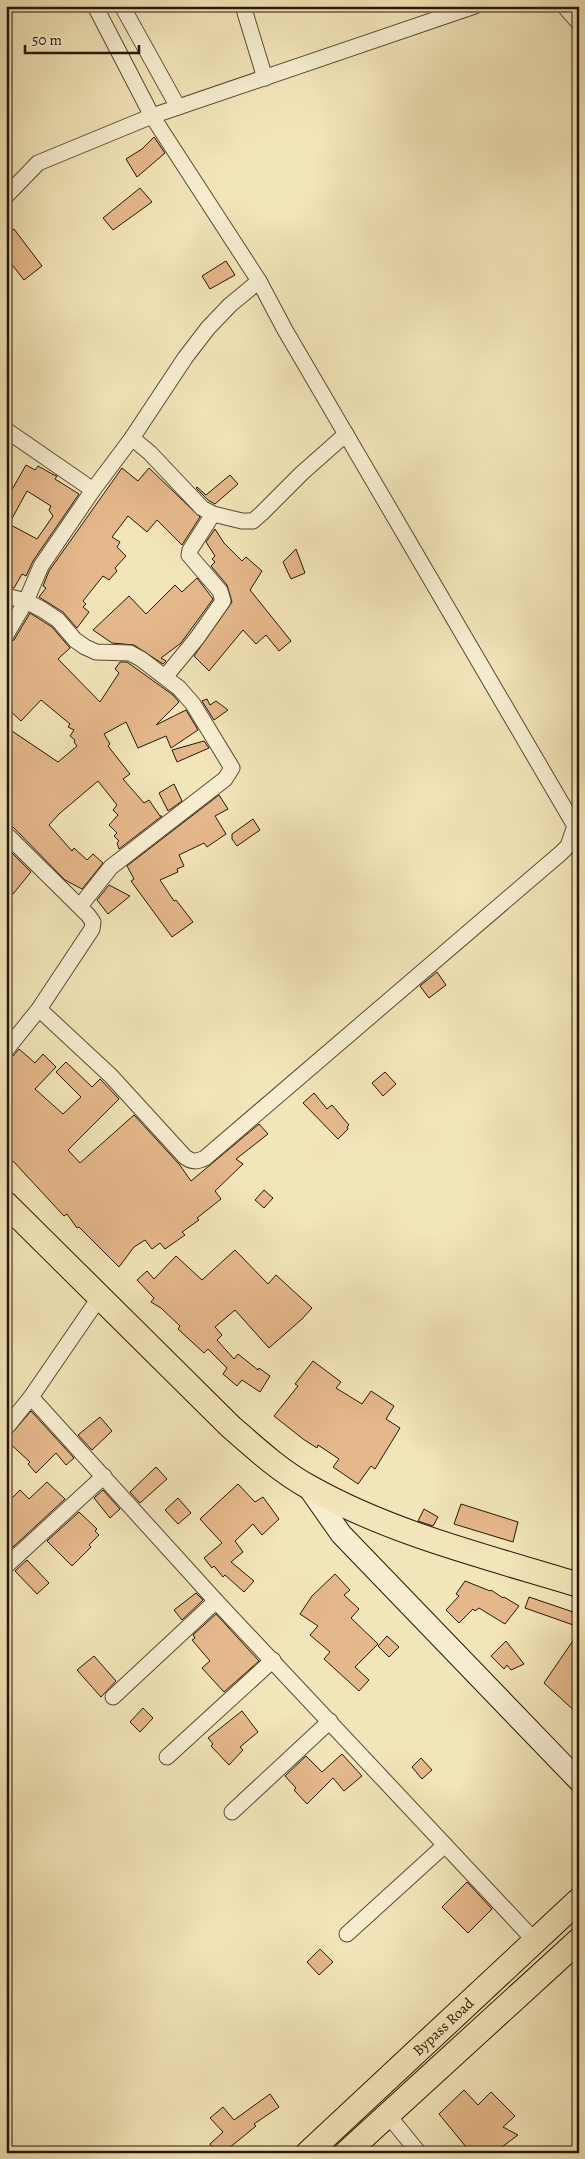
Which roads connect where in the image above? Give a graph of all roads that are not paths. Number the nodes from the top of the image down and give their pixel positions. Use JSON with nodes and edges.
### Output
{"nodes":[{"id":1,"x":95,"y":6,"type":"edge"},
{"id":2,"x":122,"y":6,"type":"edge"},
{"id":3,"x":243,"y":6,"type":"edge"},
{"id":4,"x":564,"y":6,"type":"edge"},
{"id":5,"x":468,"y":8,"type":"edge"},
{"id":6,"x":579,"y":23,"type":"edge"},
{"id":7,"x":265,"y":78,"type":"junction"},
{"id":8,"x":178,"y":107,"type":"junction"},
{"id":9,"x":152,"y":116,"type":"junction"},
{"id":10,"x":6,"y":196,"type":"edge"},
{"id":11,"x":259,"y":280,"type":"junction"},
{"id":12,"x":6,"y":430,"type":"edge"},
{"id":13,"x":346,"y":434,"type":"junction"},
{"id":14,"x":132,"y":438,"type":"junction"},
{"id":15,"x":93,"y":490,"type":"junction"},
{"id":16,"x":213,"y":514,"type":"junction"},
{"id":17,"x":6,"y":596,"type":"edge"},
{"id":18,"x":26,"y":601,"type":"junction"},
{"id":19,"x":6,"y":635,"type":"edge"},
{"id":20,"x":165,"y":677,"type":"junction"},
{"id":21,"x":6,"y":834,"type":"edge"},
{"id":22,"x":80,"y":906,"type":"junction"},
{"id":23,"x":39,"y":1009,"type":"junction"},
{"id":24,"x":6,"y":1050,"type":"edge"},
{"id":25,"x":6,"y":1204,"type":"edge"},
{"id":26,"x":99,"y":1298,"type":"junction"},
{"id":27,"x":31,"y":1397,"type":"junction"},
{"id":28,"x":6,"y":1428,"type":"edge"},
{"id":29,"x":104,"y":1476,"type":"junction"},
{"id":30,"x":308,"y":1487,"type":"junction"},
{"id":31,"x":6,"y":1566,"type":"edge"},
{"id":32,"x":579,"y":1586,"type":"edge"},
{"id":33,"x":216,"y":1601,"type":"junction"},
{"id":34,"x":273,"y":1660,"type":"junction"},
{"id":35,"x":113,"y":1697,"type":"dead end"},
{"id":36,"x":330,"y":1721,"type":"junction"},
{"id":37,"x":167,"y":1757,"type":"dead end"},
{"id":38,"x":579,"y":1781,"type":"edge"},
{"id":39,"x":232,"y":1812,"type":"dead end"},
{"id":40,"x":445,"y":1845,"type":"junction"},
{"id":41,"x":579,"y":1900,"type":"edge"},
{"id":42,"x":347,"y":1934,"type":"dead end"},
{"id":43,"x":579,"y":1940,"type":"edge"},
{"id":44,"x":535,"y":1941,"type":"junction"},
{"id":45,"x":388,"y":2115,"type":"junction"},
{"id":46,"x":308,"y":2153,"type":"edge"},
{"id":47,"x":346,"y":2153,"type":"edge"},
{"id":48,"x":419,"y":2153,"type":"edge"}],
"edges":[{"from":1,"to":9,"type":"street"},
{"from":2,"to":8,"type":"street"},
{"from":3,"to":7,"type":"street"},
{"from":4,"to":6,"type":"street"},
{"from":5,"to":7,"type":"street"},
{"from":7,"to":8,"type":"street"},
{"from":8,"to":9,"type":"street"},
{"from":9,"to":10,"type":"street"},
{"from":9,"to":11,"type":"street"},
{"from":11,"to":13,"type":"street"},
{"from":11,"to":14,"type":"street"},
{"from":12,"to":15,"type":"street"},
{"from":13,"to":16,"type":"street"},
{"from":13,"to":23,"type":"street"},
{"from":14,"to":15,"type":"street"},
{"from":14,"to":16,"type":"street"},
{"from":15,"to":18,"type":"street"},
{"from":16,"to":20,"type":"street"},
{"from":17,"to":18,"type":"street"},
{"from":18,"to":19,"type":"street"},
{"from":18,"to":20,"type":"street"},
{"from":20,"to":22,"type":"street"},
{"from":21,"to":22,"type":"street"},
{"from":22,"to":23,"type":"street"},
{"from":23,"to":24,"type":"street"},
{"from":25,"to":26,"type":"main road"},
{"from":26,"to":27,"type":"street"},
{"from":26,"to":30,"type":"main road"},
{"from":27,"to":28,"type":"street"},
{"from":27,"to":29,"type":"street"},
{"from":29,"to":31,"type":"street"},
{"from":29,"to":33,"type":"street"},
{"from":30,"to":32,"type":"main road"},
{"from":30,"to":38,"type":"street"},
{"from":33,"to":34,"type":"street"},
{"from":33,"to":35,"type":"street"},
{"from":34,"to":36,"type":"street"},
{"from":34,"to":37,"type":"street"},
{"from":36,"to":39,"type":"street"},
{"from":36,"to":40,"type":"street"},
{"from":40,"to":42,"type":"street"},
{"from":40,"to":44,"type":"street"},
{"from":41,"to":44,"type":"main road","name":"Bypass Road"},
{"from":43,"to":45,"type":"main road","name":"Bypass Road"},
{"from":44,"to":46,"type":"main road","name":"Bypass Road"},
{"from":45,"to":47,"type":"main road","name":"Bypass Road"},
{"from":45,"to":48,"type":"street"}]}
